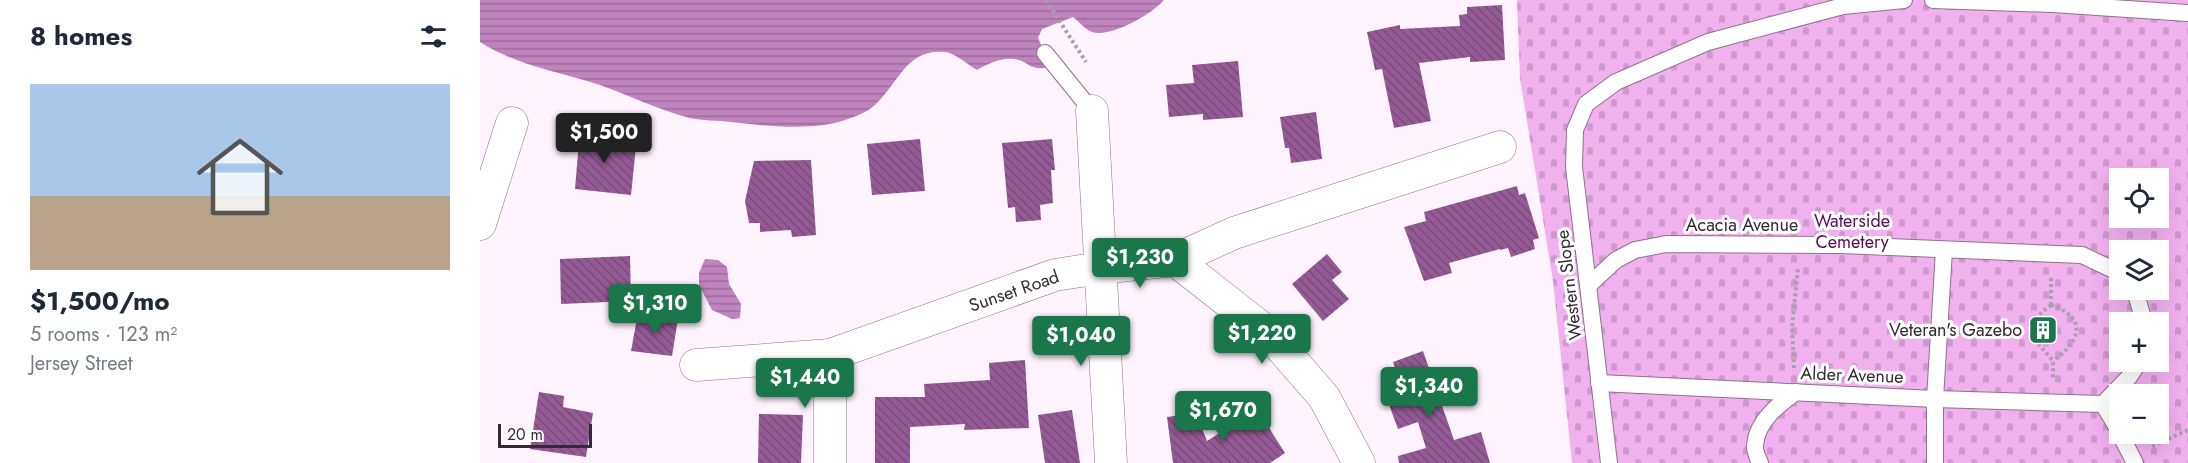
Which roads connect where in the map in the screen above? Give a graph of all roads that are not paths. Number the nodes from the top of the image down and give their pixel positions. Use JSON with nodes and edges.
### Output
{"nodes":[{"id":1,"x":1904,"y":0,"type":"edge"},
{"id":2,"x":1933,"y":0,"type":"edge"},
{"id":3,"x":2188,"y":13,"type":"edge"},
{"id":4,"x":1045,"y":54,"type":"dead end"},
{"id":5,"x":1092,"y":111,"type":"joint"},
{"id":6,"x":512,"y":123,"type":"dead end"},
{"id":7,"x":1500,"y":147,"type":"dead end"},
{"id":8,"x":480,"y":224,"type":"edge"},
{"id":9,"x":1944,"y":250,"type":"junction"},
{"id":10,"x":1175,"y":260,"type":"junction"},
{"id":11,"x":1100,"y":268,"type":"junction"},
{"id":12,"x":2109,"y":268,"type":"edge"},
{"id":13,"x":1589,"y":285,"type":"junction"},
{"id":14,"x":830,"y":355,"type":"junction"},
{"id":15,"x":696,"y":365,"type":"dead end"},
{"id":16,"x":2132,"y":372,"type":"edge"},
{"id":17,"x":1599,"y":383,"type":"junction"},
{"id":18,"x":1796,"y":393,"type":"junction"},
{"id":19,"x":1935,"y":399,"type":"junction"},
{"id":20,"x":2103,"y":404,"type":"junction"},
{"id":21,"x":2109,"y":414,"type":"edge"},
{"id":22,"x":2126,"y":444,"type":"edge"},
{"id":23,"x":2134,"y":459,"type":"edge"},
{"id":24,"x":830,"y":463,"type":"edge"},
{"id":25,"x":1111,"y":463,"type":"edge"},
{"id":26,"x":1359,"y":463,"type":"edge"},
{"id":27,"x":1609,"y":463,"type":"edge"},
{"id":28,"x":1760,"y":463,"type":"edge"},
{"id":29,"x":1935,"y":463,"type":"edge"}],
"edges":[{"from":1,"to":13,"type":"lane","name":"Western Slope"},
{"from":2,"to":3,"type":"lane"},
{"from":4,"to":5,"type":"lane"},
{"from":5,"to":11,"type":"street"},
{"from":6,"to":8,"type":"street"},
{"from":7,"to":10,"type":"street","name":"Sunset Road"},
{"from":9,"to":12,"type":"lane","name":"Acacia Avenue"},
{"from":9,"to":13,"type":"lane","name":"Acacia Avenue"},
{"from":9,"to":19,"type":"lane"},
{"from":10,"to":11,"type":"street","name":"Sunset Road"},
{"from":10,"to":26,"type":"street"},
{"from":11,"to":14,"type":"street","name":"Sunset Road"},
{"from":11,"to":25,"type":"street"},
{"from":13,"to":17,"type":"lane","name":"Western Slope"},
{"from":14,"to":15,"type":"street","name":"Sunset Road"},
{"from":14,"to":24,"type":"street"},
{"from":16,"to":20,"type":"lane"},
{"from":17,"to":18,"type":"lane","name":"Alder Avenue"},
{"from":17,"to":27,"type":"lane","name":"Western Slope"},
{"from":18,"to":19,"type":"lane","name":"Alder Avenue"},
{"from":18,"to":28,"type":"lane"},
{"from":19,"to":20,"type":"lane","name":"Alder Avenue"},
{"from":19,"to":29,"type":"lane"},
{"from":20,"to":21,"type":"lane"},
{"from":22,"to":23,"type":"lane"}]}
